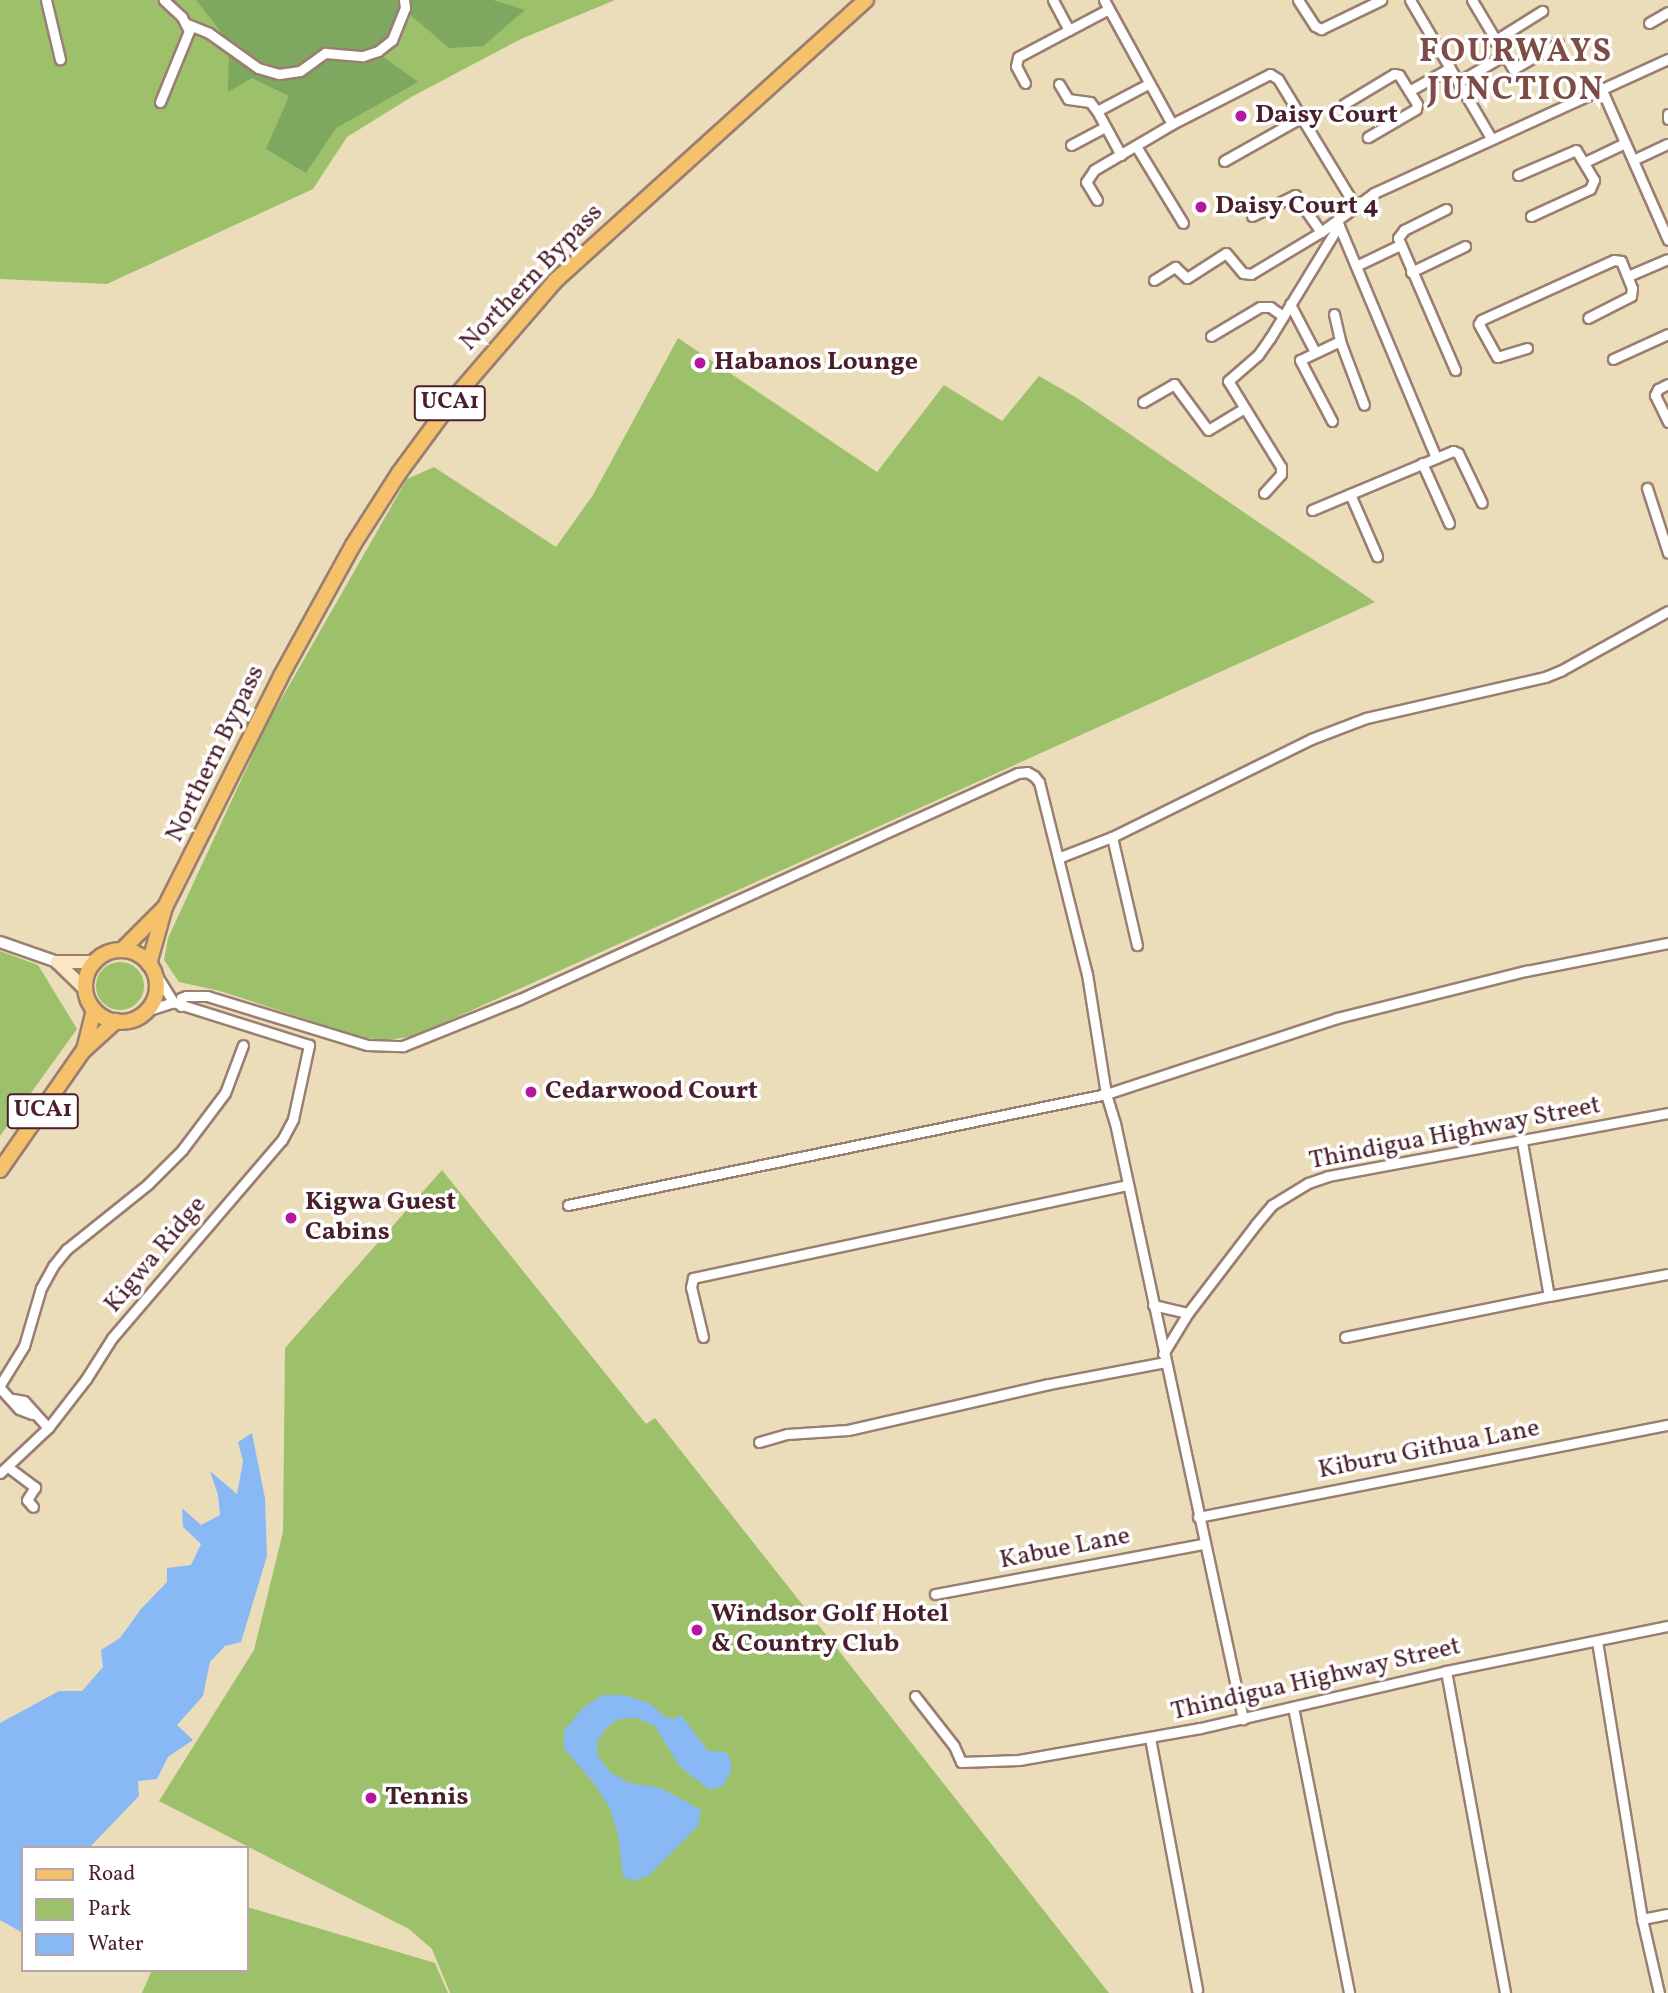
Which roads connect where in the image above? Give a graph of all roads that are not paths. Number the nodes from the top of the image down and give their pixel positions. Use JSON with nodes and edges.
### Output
{"nodes":[{"id":1,"x":46,"y":0,"type":"edge"},
{"id":2,"x":164,"y":0,"type":"edge"},
{"id":3,"x":404,"y":0,"type":"edge"},
{"id":4,"x":866,"y":0,"type":"edge"},
{"id":5,"x":1053,"y":0,"type":"edge"},
{"id":6,"x":1298,"y":0,"type":"edge"},
{"id":7,"x":1381,"y":0,"type":"edge"},
{"id":8,"x":1410,"y":0,"type":"edge"},
{"id":9,"x":1472,"y":0,"type":"edge"},
{"id":10,"x":1106,"y":4,"type":"edge"},
{"id":11,"x":1542,"y":11,"type":"dead end"},
{"id":12,"x":1668,"y":12,"type":"edge"},
{"id":13,"x":1649,"y":23,"type":"dead end"},
{"id":14,"x":187,"y":24,"type":"junction"},
{"id":15,"x":1069,"y":30,"type":"junction"},
{"id":16,"x":1494,"y":41,"type":"junction"},
{"id":17,"x":1558,"y":43,"type":"dead end"},
{"id":18,"x":1503,"y":56,"type":"junction"},
{"id":19,"x":60,"y":59,"type":"dead end"},
{"id":20,"x":1668,"y":59,"type":"edge"},
{"id":21,"x":1450,"y":68,"type":"junction"},
{"id":22,"x":1458,"y":82,"type":"junction"},
{"id":23,"x":1025,"y":83,"type":"dead end"},
{"id":24,"x":1149,"y":83,"type":"junction"},
{"id":25,"x":1059,"y":84,"type":"dead end"},
{"id":26,"x":1601,"y":88,"type":"junction"},
{"id":27,"x":1409,"y":91,"type":"junction"},
{"id":28,"x":160,"y":102,"type":"dead end"},
{"id":29,"x":1344,"y":104,"type":"dead end"},
{"id":30,"x":1097,"y":111,"type":"junction"},
{"id":31,"x":1302,"y":117,"type":"junction"},
{"id":32,"x":1172,"y":124,"type":"junction"},
{"id":33,"x":1105,"y":127,"type":"junction"},
{"id":34,"x":1368,"y":137,"type":"dead end"},
{"id":35,"x":1491,"y":138,"type":"junction"},
{"id":36,"x":1625,"y":142,"type":"junction"},
{"id":37,"x":1668,"y":144,"type":"edge"},
{"id":38,"x":1071,"y":145,"type":"dead end"},
{"id":39,"x":1136,"y":146,"type":"junction"},
{"id":40,"x":1121,"y":155,"type":"junction"},
{"id":41,"x":1633,"y":160,"type":"junction"},
{"id":42,"x":1224,"y":162,"type":"dead end"},
{"id":43,"x":1585,"y":162,"type":"junction"},
{"id":44,"x":1518,"y":175,"type":"dead end"},
{"id":45,"x":1097,"y":200,"type":"dead end"},
{"id":46,"x":1354,"y":204,"type":"junction"},
{"id":47,"x":1446,"y":209,"type":"dead end"},
{"id":48,"x":1252,"y":216,"type":"dead end"},
{"id":49,"x":1531,"y":216,"type":"dead end"},
{"id":50,"x":1337,"y":222,"type":"junction"},
{"id":51,"x":1182,"y":223,"type":"dead end"},
{"id":52,"x":1321,"y":232,"type":"junction"},
{"id":53,"x":1668,"y":240,"type":"edge"},
{"id":54,"x":1399,"y":245,"type":"junction"},
{"id":55,"x":1465,"y":246,"type":"dead end"},
{"id":56,"x":1668,"y":259,"type":"edge"},
{"id":57,"x":1356,"y":266,"type":"junction"},
{"id":58,"x":1411,"y":272,"type":"junction"},
{"id":59,"x":1628,"y":276,"type":"junction"},
{"id":60,"x":1154,"y":279,"type":"dead end"},
{"id":61,"x":1290,"y":304,"type":"junction"},
{"id":62,"x":1335,"y":314,"type":"dead end"},
{"id":63,"x":1283,"y":316,"type":"junction"},
{"id":64,"x":1588,"y":317,"type":"dead end"},
{"id":65,"x":1668,"y":334,"type":"edge"},
{"id":66,"x":1212,"y":337,"type":"dead end"},
{"id":67,"x":1340,"y":341,"type":"junction"},
{"id":68,"x":1527,"y":348,"type":"dead end"},
{"id":69,"x":1315,"y":352,"type":"junction"},
{"id":70,"x":1613,"y":359,"type":"dead end"},
{"id":71,"x":1455,"y":370,"type":"dead end"},
{"id":72,"x":1668,"y":384,"type":"edge"},
{"id":73,"x":1143,"y":402,"type":"dead end"},
{"id":74,"x":1364,"y":405,"type":"dead end"},
{"id":75,"x":1243,"y":409,"type":"junction"},
{"id":76,"x":1332,"y":421,"type":"dead end"},
{"id":77,"x":1668,"y":422,"type":"edge"},
{"id":78,"x":1436,"y":458,"type":"junction"},
{"id":79,"x":1422,"y":463,"type":"junction"},
{"id":80,"x":1647,"y":488,"type":"dead end"},
{"id":81,"x":1264,"y":493,"type":"dead end"},
{"id":82,"x":1350,"y":494,"type":"junction"},
{"id":83,"x":1482,"y":503,"type":"dead end"},
{"id":84,"x":1312,"y":510,"type":"dead end"},
{"id":85,"x":1449,"y":523,"type":"dead end"},
{"id":86,"x":1668,"y":553,"type":"edge"},
{"id":87,"x":1377,"y":556,"type":"dead end"},
{"id":88,"x":1668,"y":611,"type":"edge"},
{"id":89,"x":1112,"y":837,"type":"junction"},
{"id":90,"x":1058,"y":858,"type":"junction"},
{"id":91,"x":165,"y":908,"type":"junction"},
{"id":92,"x":0,"y":942,"type":"edge"},
{"id":93,"x":1668,"y":943,"type":"edge"},
{"id":94,"x":1137,"y":945,"type":"dead end"},
{"id":95,"x":122,"y":950,"type":"junction"},
{"id":96,"x":57,"y":962,"type":"junction"},
{"id":97,"x":94,"y":962,"type":"junction"},
{"id":98,"x":150,"y":966,"type":"junction"},
{"id":99,"x":85,"y":989,"type":"junction"},
{"id":100,"x":177,"y":1004,"type":"junction"},
{"id":101,"x":94,"y":1010,"type":"junction"},
{"id":102,"x":146,"y":1011,"type":"junction"},
{"id":103,"x":116,"y":1021,"type":"junction"},
{"id":104,"x":243,"y":1045,"type":"dead end"},
{"id":105,"x":83,"y":1051,"type":"junction"},
{"id":106,"x":1106,"y":1094,"type":"junction"},
{"id":107,"x":1668,"y":1113,"type":"edge"},
{"id":108,"x":1522,"y":1142,"type":"junction"},
{"id":109,"x":0,"y":1170,"type":"edge"},
{"id":110,"x":1128,"y":1185,"type":"junction"},
{"id":111,"x":568,"y":1205,"type":"dead end"},
{"id":112,"x":1668,"y":1274,"type":"edge"},
{"id":113,"x":1549,"y":1296,"type":"junction"},
{"id":114,"x":1153,"y":1306,"type":"junction"},
{"id":115,"x":1188,"y":1313,"type":"junction"},
{"id":116,"x":703,"y":1337,"type":"dead end"},
{"id":117,"x":1345,"y":1337,"type":"dead end"},
{"id":118,"x":1164,"y":1358,"type":"junction"},
{"id":119,"x":0,"y":1386,"type":"edge"},
{"id":120,"x":1668,"y":1425,"type":"edge"},
{"id":121,"x":48,"y":1428,"type":"junction"},
{"id":122,"x":759,"y":1442,"type":"dead end"},
{"id":123,"x":9,"y":1467,"type":"junction"},
{"id":124,"x":0,"y":1473,"type":"edge"},
{"id":125,"x":33,"y":1507,"type":"dead end"},
{"id":126,"x":1198,"y":1517,"type":"junction"},
{"id":127,"x":1203,"y":1544,"type":"junction"},
{"id":128,"x":935,"y":1594,"type":"dead end"},
{"id":129,"x":1668,"y":1626,"type":"edge"},
{"id":130,"x":1597,"y":1641,"type":"junction"},
{"id":131,"x":1446,"y":1671,"type":"junction"},
{"id":132,"x":915,"y":1696,"type":"dead end"},
{"id":133,"x":1293,"y":1707,"type":"junction"},
{"id":134,"x":1243,"y":1719,"type":"junction"},
{"id":135,"x":1150,"y":1738,"type":"junction"},
{"id":136,"x":1668,"y":1914,"type":"edge"},
{"id":137,"x":1642,"y":1919,"type":"junction"},
{"id":138,"x":1197,"y":1990,"type":"dead end"},
{"id":139,"x":1349,"y":1993,"type":"edge"},
{"id":140,"x":1505,"y":1993,"type":"edge"},
{"id":141,"x":1660,"y":1993,"type":"edge"}],
"edges":[{"from":1,"to":19,"type":"street"},
{"from":2,"to":14,"type":"street"},
{"from":3,"to":14,"type":"street"},
{"from":4,"to":91,"type":"main road","name":"Northern Bypass","number":"UCA1"},
{"from":5,"to":15,"type":"street"},
{"from":6,"to":7,"type":"street"},
{"from":8,"to":21,"type":"street"},
{"from":9,"to":16,"type":"street"},
{"from":10,"to":15,"type":"street"},
{"from":10,"to":24,"type":"street"},
{"from":11,"to":16,"type":"street"},
{"from":12,"to":13,"type":"street"},
{"from":14,"to":28,"type":"street"},
{"from":15,"to":23,"type":"street"},
{"from":16,"to":18,"type":"street"},
{"from":17,"to":18,"type":"street"},
{"from":18,"to":22,"type":"street"},
{"from":20,"to":26,"type":"street"},
{"from":21,"to":22,"type":"street"},
{"from":21,"to":27,"type":"street"},
{"from":22,"to":35,"type":"street"},
{"from":24,"to":30,"type":"street"},
{"from":24,"to":32,"type":"street"},
{"from":25,"to":30,"type":"street"},
{"from":26,"to":35,"type":"street"},
{"from":26,"to":36,"type":"street"},
{"from":27,"to":29,"type":"street"},
{"from":27,"to":34,"type":"street"},
{"from":30,"to":33,"type":"street"},
{"from":31,"to":32,"type":"street"},
{"from":31,"to":42,"type":"street"},
{"from":31,"to":46,"type":"street"},
{"from":32,"to":39,"type":"street"},
{"from":33,"to":38,"type":"street"},
{"from":33,"to":40,"type":"street"},
{"from":35,"to":46,"type":"street"},
{"from":36,"to":41,"type":"street"},
{"from":36,"to":43,"type":"street"},
{"from":37,"to":41,"type":"street"},
{"from":39,"to":40,"type":"street"},
{"from":39,"to":51,"type":"street"},
{"from":40,"to":45,"type":"street"},
{"from":41,"to":53,"type":"street"},
{"from":43,"to":44,"type":"street"},
{"from":43,"to":49,"type":"street"},
{"from":46,"to":50,"type":"street"},
{"from":47,"to":54,"type":"street"},
{"from":48,"to":52,"type":"street"},
{"from":50,"to":52,"type":"street"},
{"from":50,"to":57,"type":"street"},
{"from":50,"to":61,"type":"street"},
{"from":52,"to":60,"type":"street"},
{"from":54,"to":57,"type":"street"},
{"from":54,"to":58,"type":"street"},
{"from":55,"to":58,"type":"street"},
{"from":56,"to":59,"type":"street"},
{"from":57,"to":78,"type":"street"},
{"from":58,"to":71,"type":"street"},
{"from":59,"to":64,"type":"street"},
{"from":59,"to":68,"type":"street"},
{"from":61,"to":63,"type":"street"},
{"from":61,"to":69,"type":"street"},
{"from":62,"to":67,"type":"street"},
{"from":63,"to":66,"type":"street"},
{"from":63,"to":75,"type":"street"},
{"from":65,"to":70,"type":"street"},
{"from":67,"to":69,"type":"street"},
{"from":67,"to":74,"type":"street"},
{"from":69,"to":76,"type":"street"},
{"from":72,"to":77,"type":"street"},
{"from":73,"to":75,"type":"street"},
{"from":75,"to":81,"type":"street"},
{"from":78,"to":79,"type":"street"},
{"from":78,"to":83,"type":"street"},
{"from":79,"to":82,"type":"street"},
{"from":79,"to":85,"type":"street"},
{"from":80,"to":86,"type":"street"},
{"from":82,"to":84,"type":"street"},
{"from":82,"to":87,"type":"street"},
{"from":88,"to":89,"type":"street"},
{"from":89,"to":90,"type":"street"},
{"from":89,"to":94,"type":"street"},
{"from":90,"to":100,"type":"street"},
{"from":90,"to":106,"type":"street"},
{"from":91,"to":95,"type":"main road","number":"UCA1"},
{"from":91,"to":98,"type":"main road","number":"UCA1"},
{"from":92,"to":96,"type":"street"},
{"from":93,"to":106,"type":"street"},
{"from":95,"to":97,"type":"main road"},
{"from":95,"to":98,"type":"main road"},
{"from":96,"to":97,"type":"main road"},
{"from":96,"to":99,"type":"main road"},
{"from":97,"to":99,"type":"main road"},
{"from":98,"to":100,"type":"street"},
{"from":98,"to":102,"type":"main road"},
{"from":99,"to":101,"type":"main road"},
{"from":100,"to":102,"type":"street"},
{"from":100,"to":121,"type":"street","name":"Kigwa Ridge"},
{"from":101,"to":103,"type":"main road"},
{"from":101,"to":105,"type":"main road","number":"UCA1"},
{"from":102,"to":103,"type":"main road"},
{"from":103,"to":105,"type":"main road","number":"UCA1"},
{"from":104,"to":119,"type":"street"},
{"from":105,"to":109,"type":"main road","number":"UCA1"},
{"from":106,"to":110,"type":"street"},
{"from":106,"to":111,"type":"street"},
{"from":107,"to":108,"type":"street","name":"Thindigua Highway Street"},
{"from":108,"to":113,"type":"street"},
{"from":108,"to":115,"type":"street","name":"Thindigua Highway Street"},
{"from":110,"to":114,"type":"street"},
{"from":110,"to":116,"type":"street"},
{"from":112,"to":113,"type":"street"},
{"from":113,"to":117,"type":"street"},
{"from":114,"to":115,"type":"street"},
{"from":114,"to":118,"type":"street"},
{"from":115,"to":118,"type":"street","name":"Thindigua Highway Street"},
{"from":118,"to":122,"type":"street"},
{"from":118,"to":126,"type":"street"},
{"from":119,"to":121,"type":"street"},
{"from":120,"to":126,"type":"street","name":"Kiburu Githua Lane"},
{"from":121,"to":123,"type":"street","name":"Kigwa Ridge"},
{"from":123,"to":124,"type":"street","name":"Kigwa Ridge"},
{"from":123,"to":125,"type":"street"},
{"from":126,"to":127,"type":"street"},
{"from":127,"to":128,"type":"street","name":"Kabue Lane"},
{"from":127,"to":134,"type":"street"},
{"from":129,"to":130,"type":"street","name":"Thindigua Highway Street"},
{"from":130,"to":131,"type":"street","name":"Thindigua Highway Street"},
{"from":130,"to":137,"type":"street"},
{"from":131,"to":133,"type":"street","name":"Thindigua Highway Street"},
{"from":131,"to":140,"type":"street"},
{"from":132,"to":135,"type":"street","name":"Thindigua Highway Street"},
{"from":133,"to":134,"type":"street","name":"Thindigua Highway Street"},
{"from":133,"to":139,"type":"street"},
{"from":134,"to":135,"type":"street","name":"Thindigua Highway Street"},
{"from":135,"to":138,"type":"street"},
{"from":136,"to":137,"type":"street"},
{"from":137,"to":141,"type":"street"}]}
